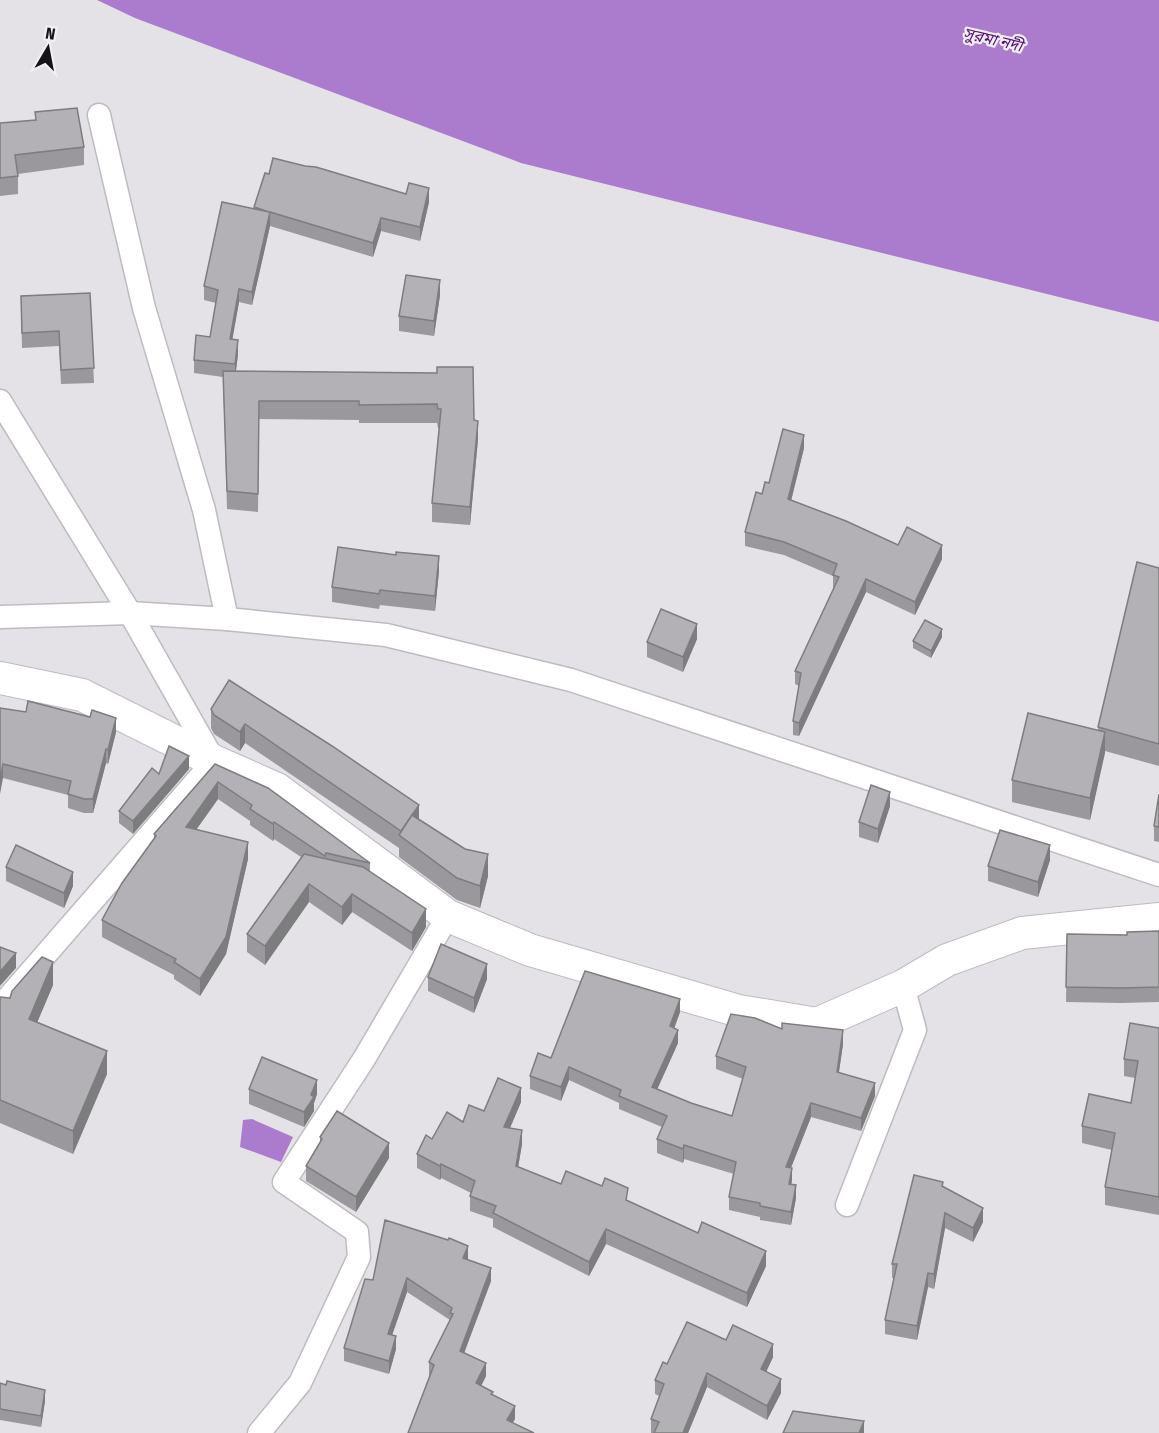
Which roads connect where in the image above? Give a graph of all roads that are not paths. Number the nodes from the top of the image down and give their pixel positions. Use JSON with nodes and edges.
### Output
{"nodes":[{"id":1,"x":99,"y":115,"type":"dead end"},
{"id":2,"x":0,"y":401,"type":"edge"},
{"id":3,"x":130,"y":613,"type":"junction"},
{"id":4,"x":0,"y":617,"type":"edge"},
{"id":5,"x":228,"y":618,"type":"junction"},
{"id":6,"x":0,"y":678,"type":"edge"},
{"id":7,"x":214,"y":761,"type":"junction"},
{"id":8,"x":1159,"y":874,"type":"edge"},
{"id":9,"x":448,"y":916,"type":"junction"},
{"id":10,"x":1159,"y":919,"type":"edge"},
{"id":11,"x":903,"y":986,"type":"junction"},
{"id":12,"x":0,"y":1007,"type":"edge"},
{"id":13,"x":847,"y":1205,"type":"dead end"},
{"id":14,"x":259,"y":1433,"type":"edge"}],
"edges":[{"from":1,"to":5,"type":"street"},
{"from":2,"to":3,"type":"street"},
{"from":3,"to":4,"type":"street"},
{"from":3,"to":5,"type":"street"},
{"from":3,"to":7,"type":"street"},
{"from":5,"to":8,"type":"street"},
{"from":6,"to":7,"type":"street"},
{"from":7,"to":9,"type":"street"},
{"from":7,"to":12,"type":"street"},
{"from":9,"to":11,"type":"street"},
{"from":9,"to":14,"type":"street"},
{"from":10,"to":11,"type":"street"},
{"from":11,"to":13,"type":"street"}]}
